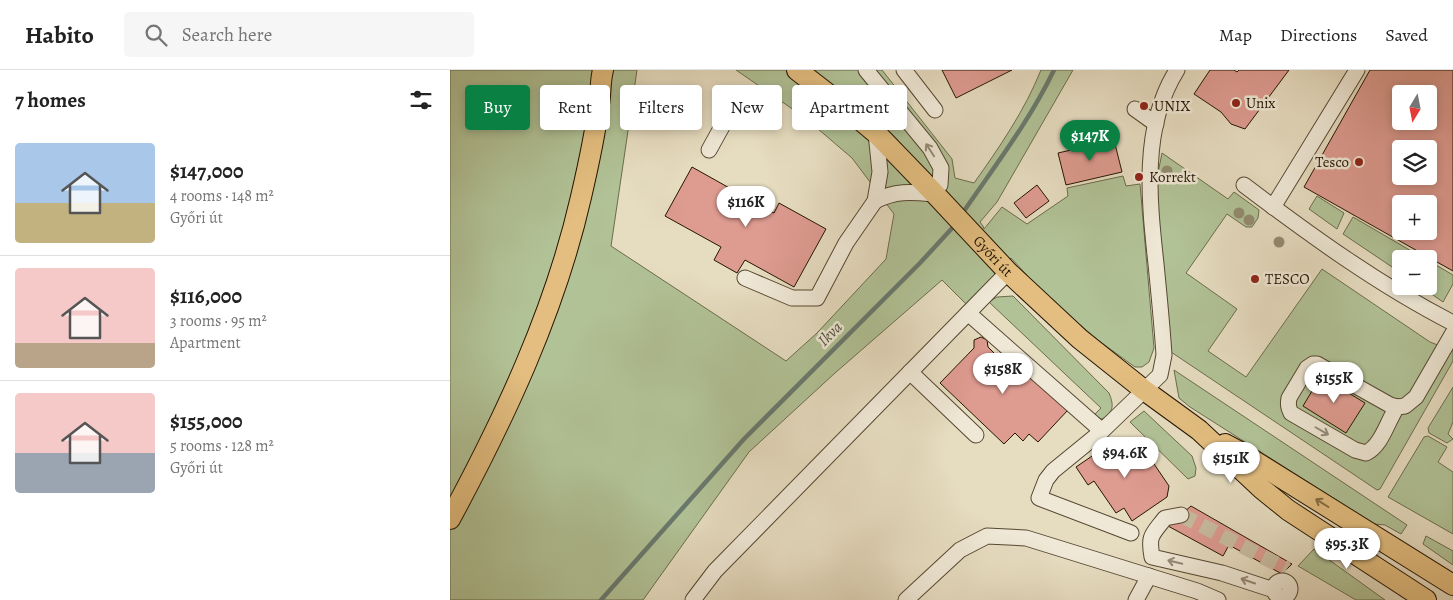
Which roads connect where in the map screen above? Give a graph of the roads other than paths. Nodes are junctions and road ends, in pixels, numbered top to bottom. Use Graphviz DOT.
graph roads {
  1 [pos="603,70"];
  2 [pos="617,70"];
  3 [pos="797,70"];
  4 [pos="866,70"];
  5 [pos="904,70"];
  6 [pos="1177,70"];
  7 [pos="1357,70"];
  8 [pos="601,85"];
  9 [pos="609,85"];
  10 [pos="1135,109"];
  11 [pos="935,110"];
  12 [pos="1156,124"];
  13 [pos="594,130"];
  14 [pos="720,130"];
  15 [pos="876,133"];
  16 [pos="709,150"];
  17 [pos="1244,184"];
  18 [pos="937,196"];
  19 [pos="875,201"];
  20 [pos="1273,206"];
  21 [pos="1008,272"];
  22 [pos="745,278"];
  23 [pos="968,312"];
  24 [pos="1453,323"];
  25 [pos="1453,333"];
  26 [pos="910,372"];
  27 [pos="1144,390"];
  28 [pos="1396,407"];
  29 [pos="1198,430"];
  30 [pos="1102,431"];
  31 [pos="976,434"];
  32 [pos="1181,514"];
  33 [pos="450,519"];
  34 [pos="1131,533"];
  35 [pos="1149,576"];
  36 [pos="1287,576"];
  37 [pos="1453,585"];
  38 [pos="1276,596"];
  39 [pos="701,597"];
  40 [pos="906,600"];
  41 [pos="1136,600"];
  42 [pos="1218,600"];
  43 [pos="1426,600"];
  1 -- 8 [label="main road"];
  2 -- 9 [label="main road"];
  3 -- 15 [label="main road, Győri út"];
  18 -- 4 [label="street, one-way"];
  5 -- 11 [label="street"];
  6 -- 12 [label="street"];
  7 -- 20 [label="street"];
  10 -- 12 [label="street"];
  12 -- 27 [label="street"];
  13 -- 33 [label="main road"];
  14 -- 16 [label="street"];
  15 -- 18 [label="main road, Győri út"];
  15 -- 19 [label="street"];
  17 -- 20 [label="street"];
  18 -- 19 [label="street"];
  18 -- 21 [label="main road, Győri út"];
  19 -- 22 [label="street"];
  20 -- 24 [label="street"];
  21 -- 23 [label="street"];
  21 -- 27 [label="main road, Győri út"];
  23 -- 26 [label="street"];
  23 -- 30 [label="street"];
  25 -- 28 [label="street"];
  26 -- 31 [label="street"];
  26 -- 39 [label="street"];
  27 -- 29 [label="main road, Győri út"];
  27 -- 30 [label="street"];
  28 -- 28 [label="street, one-way"];
  37 -- 29 [label="main road, Győri út, one-way"];
  29 -- 43 [label="main road, Győri út"];
  30 -- 34 [label="street"];
  38 -- 32 [label="street, one-way"];
  35 -- 40 [label="street"];
  35 -- 41 [label="street"];
  35 -- 42 [label="street"];
  36 -- 38 [label="street"];
}
